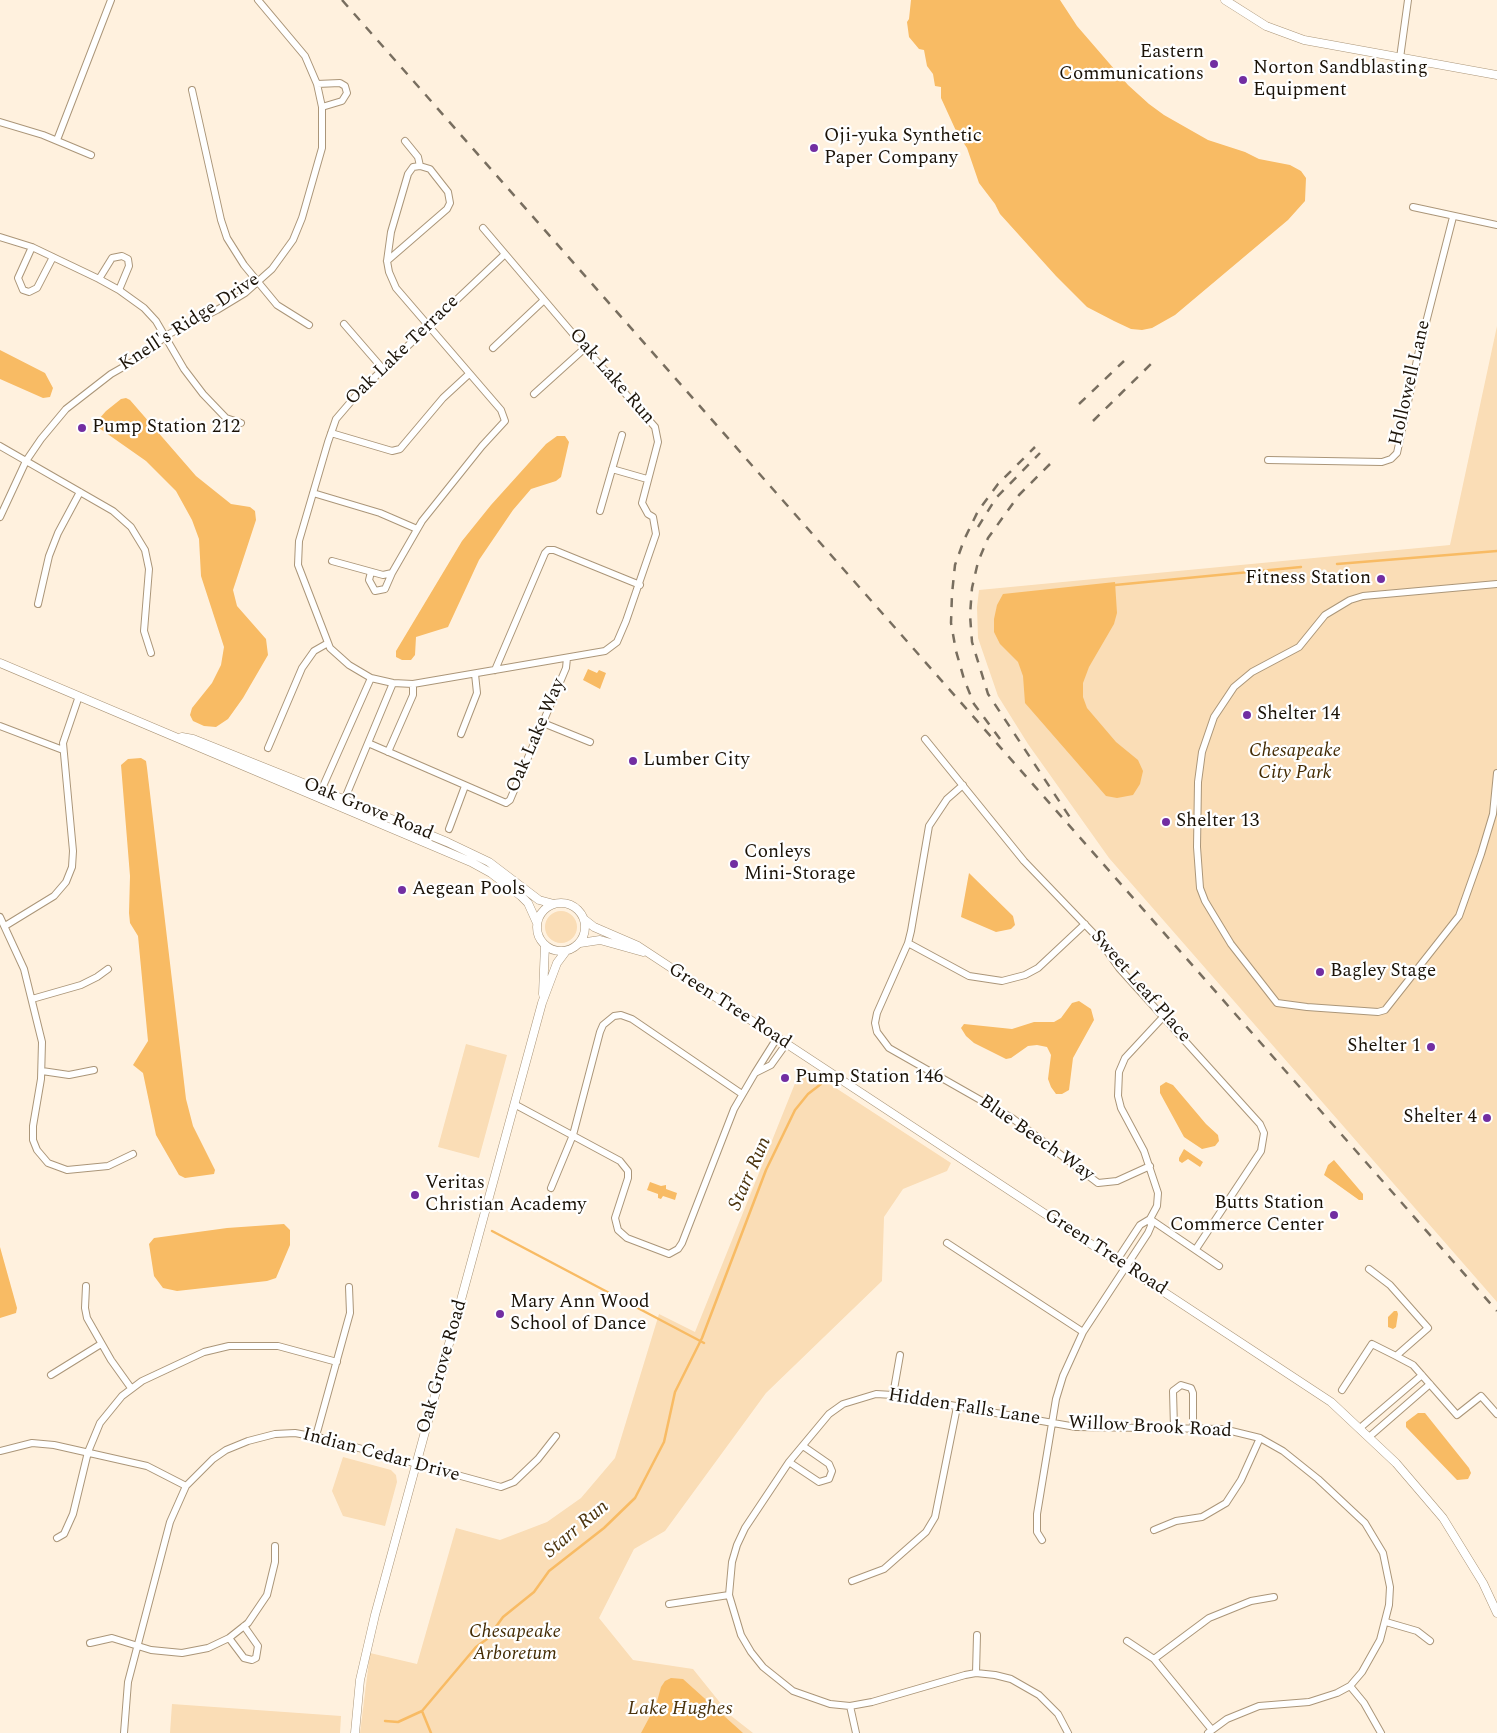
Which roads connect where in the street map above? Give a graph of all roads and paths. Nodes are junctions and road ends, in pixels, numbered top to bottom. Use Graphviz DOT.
graph roads {
  1 [pos="111,0"];
  2 [pos="258,0"];
  3 [pos="1225,0"];
  4 [pos="1408,0"];
  5 [pos="1400,58"];
  6 [pos="1497,75"];
  7 [pos="317,84"];
  8 [pos="192,90"];
  9 [pos="322,107"];
  10 [pos="0,122"];
  11 [pos="57,140"];
  12 [pos="406,141"];
  13 [pos="91,155"];
  14 [pos="420,166"];
  15 [pos="1413,207"];
  16 [pos="1453,217"];
  17 [pos="1497,225"];
  18 [pos="483,228"];
  19 [pos="0,237"];
  20 [pos="32,247"];
  21 [pos="504,255"];
  22 [pos="53,257"];
  23 [pos="387,261"];
  24 [pos="99,279"];
  25 [pos="258,282"];
  26 [pos="119,290"];
  27 [pos="544,300"];
  28 [pos="344,324"];
  29 [pos="309,325"];
  30 [pos="428,326"];
  31 [pos="165,336"];
  32 [pos="493,348"];
  33 [pos="585,348"];
  34 [pos="384,369"];
  35 [pos="469,374"];
  36 [pos="534,394"];
  37 [pos="241,423"];
  38 [pos="331,433"];
  39 [pos="622,435"];
  40 [pos="0,446"];
  41 [pos="1268,460"];
  42 [pos="26,461"];
  43 [pos="612,469"];
  44 [pos="647,479"];
  45 [pos="80,492"];
  46 [pos="313,493"];
  47 [pos="600,511"];
  48 [pos="0,517"];
  49 [pos="417,529"];
  50 [pos="332,561"];
  51 [pos="371,572"];
  52 [pos="392,573"];
  53 [pos="1497,584"];
  54 [pos="640,585"];
  55 [pos="38,604"];
  56 [pos="328,644"];
  57 [pos="151,653"];
  58 [pos="567,658"];
  59 [pos="0,662"];
  60 [pos="495,670"];
  61 [pos="475,674"];
  62 [pos="371,678"];
  63 [pos="393,683"];
  64 [pos="413,684"];
  65 [pos="79,696"];
  66 [pos="543,723"];
  67 [pos="0,726"];
  68 [pos="462,734"];
  69 [pos="925,740"];
  70 [pos="590,742"];
  71 [pos="368,744"];
  72 [pos="268,748"];
  73 [pos="63,750"];
  74 [pos="388,752"];
  75 [pos="1497,773"];
  76 [pos="465,786"];
  77 [pos="964,786"];
  78 [pos="320,794"];
  79 [pos="343,803"];
  80 [pos="449,829"];
  81 [pos="554,904"];
  82 [pos="0,917"];
  83 [pos="585,920"];
  84 [pos="537,923"];
  85 [pos="1084,924"];
  86 [pos="5,926"];
  87 [pos="580,943"];
  88 [pos="908,943"];
  89 [pos="545,945"];
  90 [pos="566,951"];
  91 [pos="652,956"];
  92 [pos="108,969"];
  93 [pos="32,999"];
  94 [pos="542,1003"];
  95 [pos="1164,1016"];
  96 [pos="777,1038"];
  97 [pos="786,1044"];
  98 [pos="94,1070"];
  99 [pos="42,1071"];
  100 [pos="755,1073"];
  101 [pos="742,1094"];
  102 [pos="516,1105"];
  103 [pos="573,1135"];
  104 [pos="133,1154"];
  105 [pos="1150,1166"];
  106 [pos="551,1188"];
  107 [pos="1150,1219"];
  108 [pos="947,1243"];
  109 [pos="1196,1250"];
  110 [pos="1116,1260"];
  111 [pos="1219,1266"];
  112 [pos="1127,1267"];
  113 [pos="1368,1269"];
  114 [pos="86,1286"];
  115 [pos="349,1287"];
  116 [pos="1083,1332"];
  117 [pos="101,1344"];
  118 [pos="900,1355"];
  119 [pos="1396,1356"];
  120 [pos="337,1362"];
  121 [pos="51,1375"];
  122 [pos="1422,1375"];
  123 [pos="1430,1384"];
  124 [pos="131,1388"];
  125 [pos="1342,1390"];
  126 [pos="893,1395"];
  127 [pos="957,1407"];
  128 [pos="1497,1414"];
  129 [pos="1052,1422"];
  130 [pos="1174,1428"];
  131 [pos="1193,1428"];
  132 [pos="1360,1428"];
  133 [pos="316,1436"];
  134 [pos="556,1436"];
  135 [pos="1369,1437"];
  136 [pos="1260,1438"];
  137 [pos="802,1446"];
  138 [pos="0,1451"];
  139 [pos="88,1452"];
  140 [pos="789,1462"];
  141 [pos="416,1465"];
  142 [pos="186,1486"];
  143 [pos="1154,1530"];
  144 [pos="57,1538"];
  145 [pos="1042,1540"];
  146 [pos="276,1546"];
  147 [pos="852,1581"];
  148 [pos="729,1595"];
  149 [pos="1274,1597"];
  150 [pos="670,1604"];
  151 [pos="1497,1613"];
  152 [pos="1386,1622"];
  153 [pos="244,1626"];
  154 [pos="977,1635"];
  155 [pos="229,1638"];
  156 [pos="1127,1641"];
  157 [pos="1430,1641"];
  158 [pos="90,1643"];
  159 [pos="137,1646"];
  160 [pos="1154,1659"];
  161 [pos="976,1673"];
  162 [pos="1350,1686"];
  163 [pos="850,1706"];
  164 [pos="1210,1731"];
  165 [pos="124,1733"];
  166 [pos="355,1733"];
  167 [pos="856,1733"];
  168 [pos="1068,1733"];
  169 [pos="1381,1733"];
  1 -- 11 [label="street"];
  2 -- 7 [label="street, Knell's Ridge Drive"];
  3 -- 5 [label="street"];
  4 -- 5 [label="street"];
  5 -- 6 [label="street"];
  7 -- 9 [label="street, Knell's Ridge Drive"];
  7 -- 9 [label="street"];
  8 -- 25 [label="street"];
  9 -- 25 [label="street, Knell's Ridge Drive"];
  10 -- 11 [label="street"];
  11 -- 13 [label="street"];
  12 -- 14 [label="street"];
  14 -- 23 [label="street"];
  14 -- 23 [label="street"];
  15 -- 16 [label="street"];
  16 -- 17 [label="street"];
  16 -- 41 [label="street, Hollowell Lane"];
  18 -- 21 [label="street, Oak Lake Run"];
  19 -- 20 [label="street"];
  20 -- 22 [label="street"];
  20 -- 22 [label="street"];
  21 -- 27 [label="street, Oak Lake Run"];
  21 -- 30 [label="street, Oak Lake Terrace"];
  22 -- 24 [label="street"];
  23 -- 30 [label="street"];
  24 -- 26 [label="street"];
  24 -- 26 [label="street"];
  25 -- 29 [label="street"];
  25 -- 31 [label="street, Knell's Ridge Drive"];
  26 -- 31 [label="street"];
  27 -- 32 [label="street"];
  27 -- 33 [label="street, Oak Lake Run"];
  28 -- 34 [label="street"];
  30 -- 34 [label="street, Oak Lake Terrace"];
  30 -- 35 [label="street"];
  31 -- 37 [label="street"];
  31 -- 42 [label="street, Knell's Ridge Drive"];
  33 -- 36 [label="street"];
  33 -- 44 [label="street, Oak Lake Run"];
  34 -- 38 [label="street, Oak Lake Terrace"];
  35 -- 38 [label="street"];
  35 -- 49 [label="street"];
  38 -- 46 [label="street, Oak Lake Terrace"];
  39 -- 43 [label="street"];
  40 -- 42 [label="street"];
  42 -- 45 [label="street"];
  42 -- 48 [label="street, Knell's Ridge Drive"];
  43 -- 44 [label="street"];
  43 -- 47 [label="street"];
  44 -- 54 [label="street, Oak Lake Run"];
  45 -- 55 [label="street"];
  45 -- 57 [label="street"];
  46 -- 49 [label="street"];
  46 -- 56 [label="street, Oak Lake Terrace"];
  49 -- 52 [label="street"];
  50 -- 51 [label="street"];
  51 -- 52 [label="street"];
  51 -- 52 [label="street"];
  53 -- 75 [label="street"];
  54 -- 58 [label="street, Oak Lake Run"];
  54 -- 60 [label="street"];
  56 -- 62 [label="street, Oak Lake Terrace"];
  56 -- 72 [label="street"];
  58 -- 60 [label="street, Oak Lake Run"];
  58 -- 66 [label="street, Oak Lake Way"];
  59 -- 65 [label="street, Oak Grove Road"];
  60 -- 61 [label="street, Oak Lake Run"];
  61 -- 64 [label="street, Oak Lake Run"];
  61 -- 68 [label="street"];
  62 -- 63 [label="street, Oak Lake Terrace"];
  62 -- 78 [label="street"];
  63 -- 64 [label="street, Oak Lake Run"];
  63 -- 71 [label="street"];
  64 -- 74 [label="street"];
  65 -- 73 [label="street"];
  65 -- 78 [label="street, Oak Grove Road"];
  66 -- 70 [label="street"];
  66 -- 76 [label="street, Oak Lake Way"];
  67 -- 73 [label="street"];
  69 -- 77 [label="street, Sweet Leaf Place"];
  71 -- 74 [label="street, Oak Lake Way"];
  71 -- 79 [label="street"];
  73 -- 86 [label="street"];
  74 -- 76 [label="street, Oak Lake Way"];
  76 -- 80 [label="street"];
  77 -- 85 [label="street, Sweet Leaf Place"];
  77 -- 88 [label="street, Blue Beech Way"];
  78 -- 79 [label="street, Oak Grove Road"];
  79 -- 81 [label="street, Oak Grove Road"];
  79 -- 84 [label="street, Oak Grove Road"];
  81 -- 83 [label="street"];
  81 -- 84 [label="street"];
  82 -- 86 [label="street"];
  83 -- 87 [label="street"];
  83 -- 91 [label="street, Green Tree Road"];
  84 -- 89 [label="street"];
  85 -- 88 [label="street"];
  85 -- 95 [label="street, Sweet Leaf Place"];
  86 -- 93 [label="street"];
  87 -- 90 [label="street"];
  87 -- 91 [label="street, Green Tree Road"];
  88 -- 105 [label="street, Blue Beech Way"];
  89 -- 90 [label="street"];
  89 -- 94 [label="street, Oak Grove Road"];
  90 -- 94 [label="street, Oak Grove Road"];
  91 -- 96 [label="street, Green Tree Road"];
  92 -- 93 [label="street"];
  93 -- 99 [label="street"];
  94 -- 102 [label="street, Oak Grove Road"];
  95 -- 105 [label="street"];
  95 -- 109 [label="street, Sweet Leaf Place"];
  96 -- 97 [label="street, Green Tree Road"];
  96 -- 100 [label="street"];
  97 -- 100 [label="street"];
  97 -- 110 [label="street, Green Tree Road"];
  98 -- 99 [label="street"];
  99 -- 104 [label="street"];
  100 -- 101 [label="street"];
  101 -- 103 [label="street"];
  101 -- 103 [label="street"];
  102 -- 103 [label="street"];
  102 -- 141 [label="street, Oak Grove Road"];
  103 -- 106 [label="street"];
  105 -- 107 [label="street"];
  107 -- 109 [label="street"];
  107 -- 110 [label="street"];
  107 -- 112 [label="street"];
  108 -- 116 [label="street"];
  109 -- 111 [label="street"];
  110 -- 112 [label="street, Green Tree Road"];
  112 -- 116 [label="street"];
  112 -- 132 [label="street, Green Tree Road"];
  113 -- 119 [label="street"];
  114 -- 117 [label="street"];
  115 -- 120 [label="street"];
  116 -- 129 [label="street"];
  117 -- 121 [label="street"];
  117 -- 124 [label="street"];
  118 -- 126 [label="street"];
  119 -- 122 [label="street"];
  119 -- 125 [label="street"];
  120 -- 124 [label="street"];
  120 -- 133 [label="street"];
  122 -- 123 [label="street"];
  122 -- 132 [label="street"];
  123 -- 128 [label="street"];
  123 -- 135 [label="street"];
  124 -- 139 [label="street"];
  126 -- 127 [label="street, Hidden Falls Lane"];
  126 -- 137 [label="street, Hidden Falls Lane"];
  127 -- 129 [label="street, Hidden Falls Lane"];
  127 -- 147 [label="street"];
  129 -- 130 [label="street, Willow Brook Road"];
  129 -- 145 [label="street"];
  130 -- 131 [label="street, Willow Brook Road"];
  130 -- 131 [label="street"];
  131 -- 136 [label="street, Willow Brook Road"];
  132 -- 135 [label="street, Green Tree Road"];
  133 -- 141 [label="street, Indian Cedar Drive"];
  133 -- 142 [label="street, Indian Cedar Drive"];
  134 -- 141 [label="street, Indian Cedar Drive"];
  135 -- 151 [label="street, Green Tree Road"];
  136 -- 143 [label="street"];
  136 -- 152 [label="street, Willow Brook Road"];
  137 -- 140 [label="street, Hidden Falls Lane"];
  137 -- 140 [label="street"];
  138 -- 139 [label="street"];
  139 -- 142 [label="street"];
  139 -- 144 [label="street"];
  140 -- 148 [label="street, Hidden Falls Lane"];
  141 -- 166 [label="street, Oak Grove Road"];
  142 -- 159 [label="street, Indian Cedar Drive"];
  146 -- 153 [label="street"];
  148 -- 150 [label="street"];
  148 -- 163 [label="street, Hidden Falls Lane"];
  149 -- 160 [label="street"];
  152 -- 157 [label="street"];
  152 -- 162 [label="street, Willow Brook Road"];
  153 -- 155 [label="street"];
  153 -- 155 [label="street"];
  154 -- 161 [label="street"];
  155 -- 159 [label="street"];
  156 -- 160 [label="street"];
  158 -- 159 [label="street"];
  159 -- 165 [label="street, Indian Cedar Drive"];
  160 -- 164 [label="street"];
  161 -- 163 [label="street, Hidden Falls Lane"];
  161 -- 168 [label="street, Hidden Falls Lane"];
  162 -- 164 [label="street, Willow Brook Road"];
  162 -- 169 [label="street"];
  163 -- 167 [label="street"];
}
